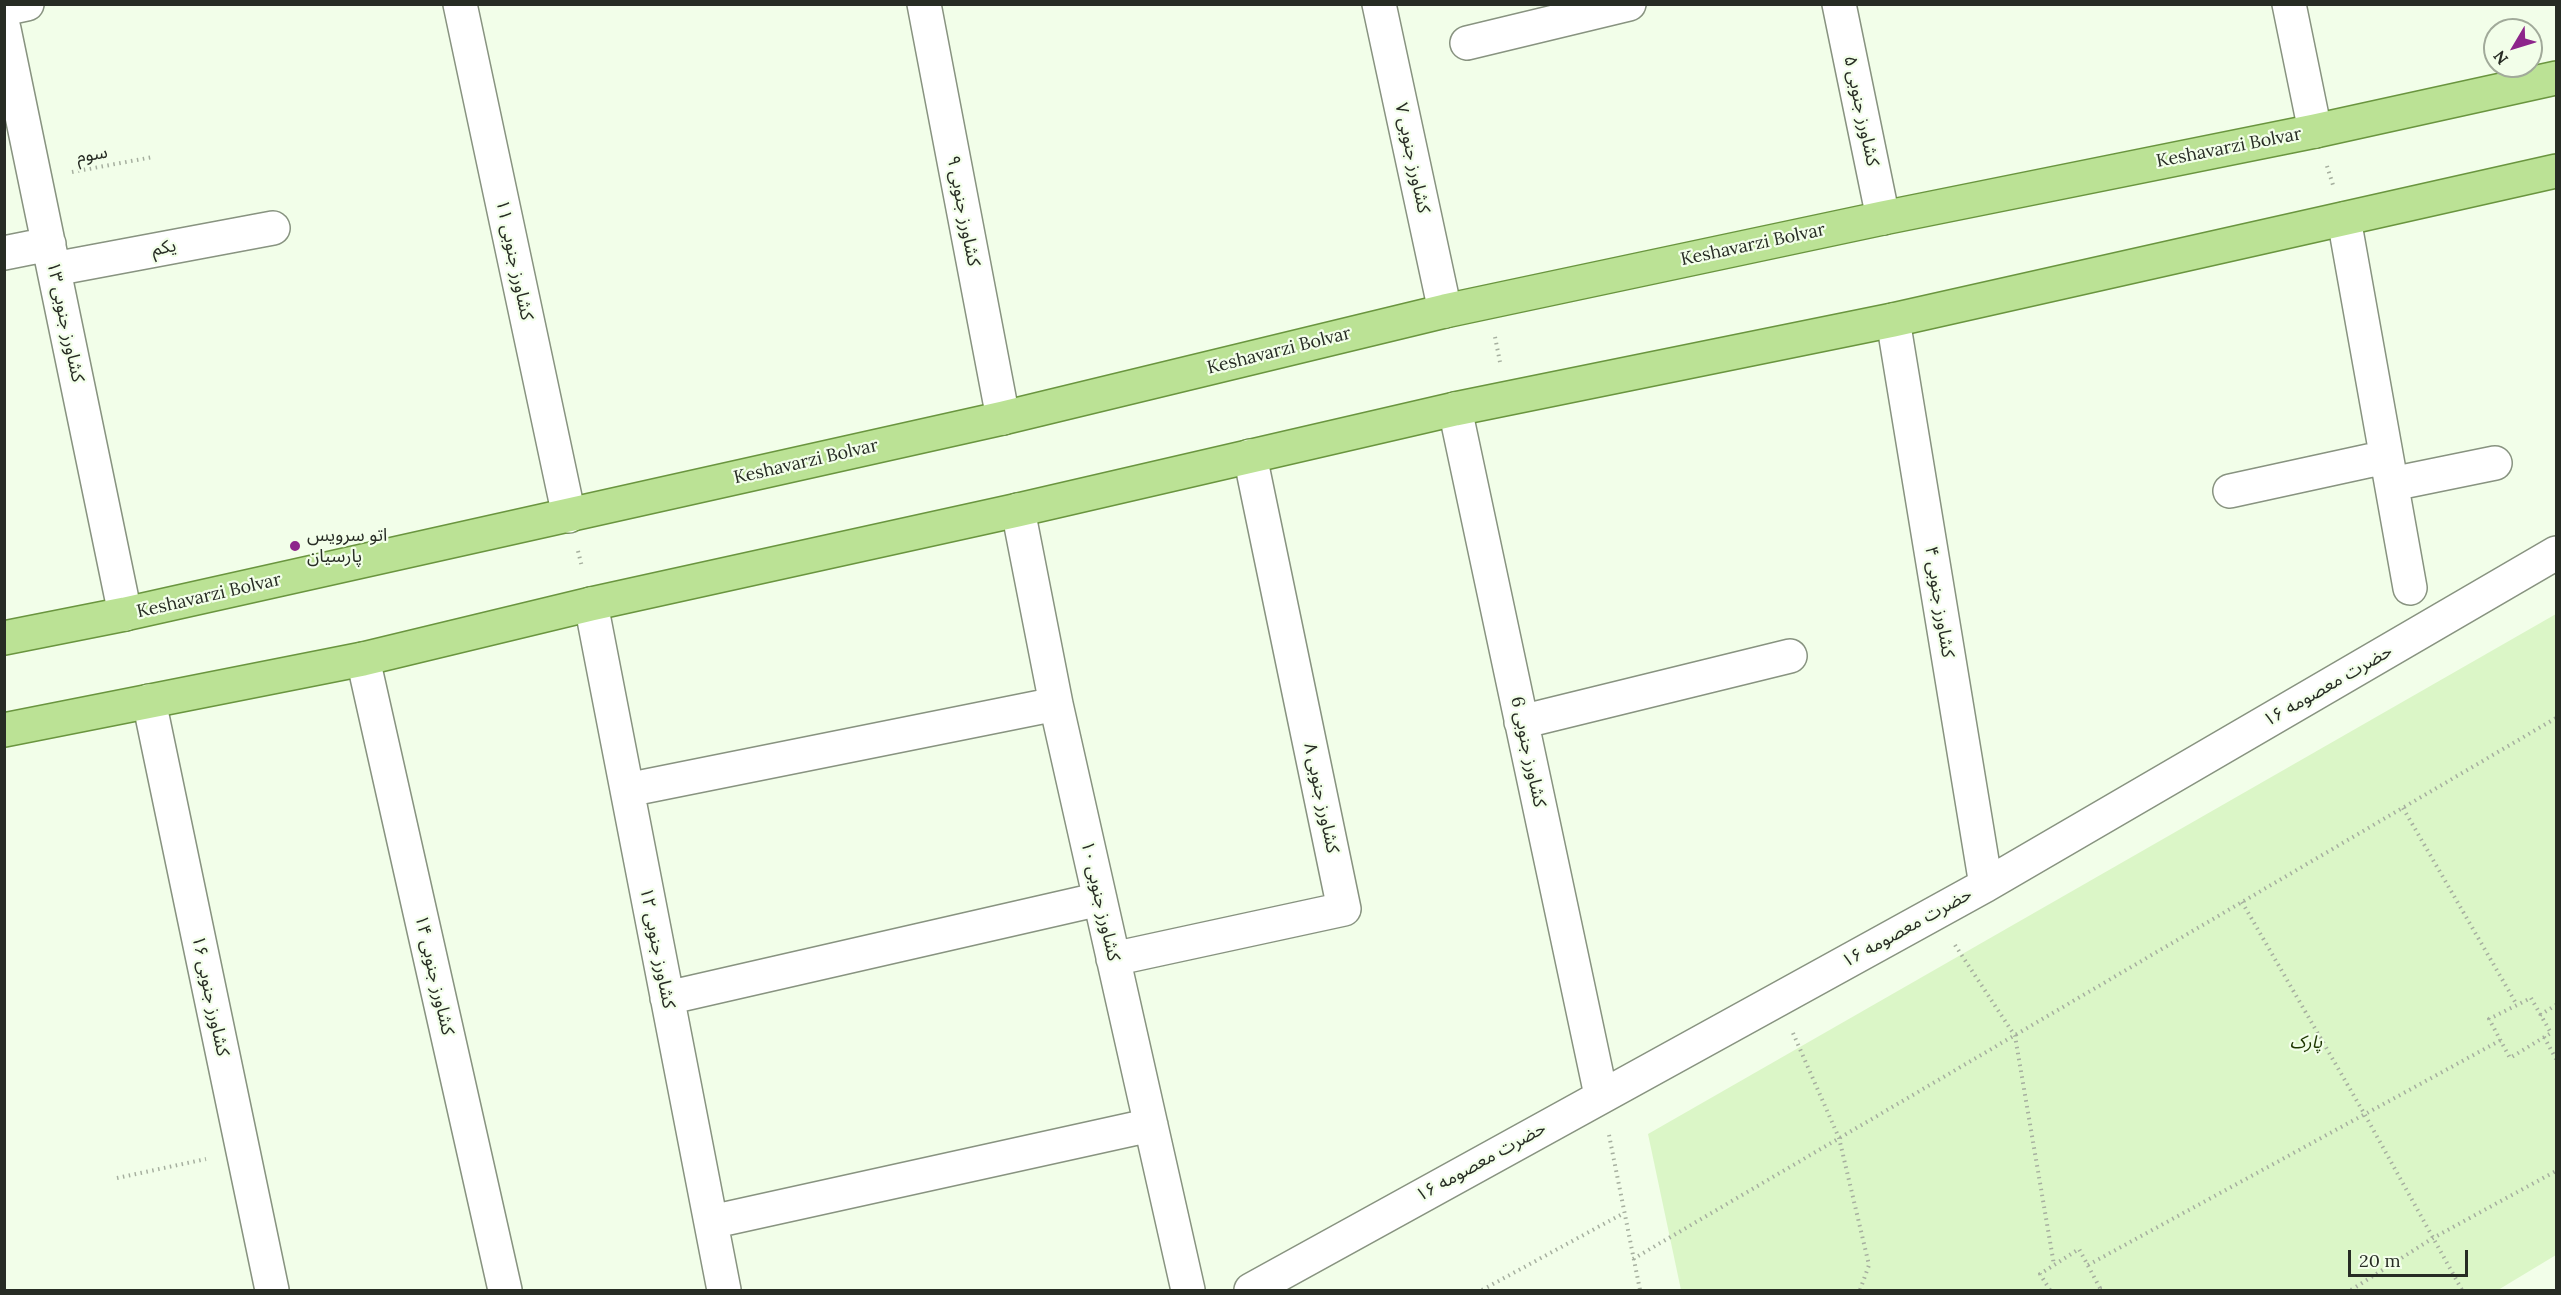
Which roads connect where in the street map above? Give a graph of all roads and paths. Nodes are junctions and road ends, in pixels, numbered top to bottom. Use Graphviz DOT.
graph roads {
  1 [pos="27,4"];
  2 [pos="460,4"];
  3 [pos="924,4"];
  4 [pos="1379,4"];
  5 [pos="1629,4"];
  6 [pos="1839,4"];
  7 [pos="2289,4"];
  8 [pos="4,9"];
  9 [pos="4,29"];
  10 [pos="1467,43"];
  11 [pos="2556,78"];
  12 [pos="2315,131"];
  13 [pos="153,157"];
  14 [pos="2556,171"];
  15 [pos="36,179"];
  16 [pos="1884,218"];
  17 [pos="2344,219"];
  18 [pos="273,228"];
  19 [pos="4,253"];
  20 [pos="52,257"];
  21 [pos="1488,302"];
  22 [pos="1445,311"];
  23 [pos="1893,320"];
  24 [pos="1506,399"];
  25 [pos="1455,409"];
  26 [pos="1003,418"];
  27 [pos="1250,456"];
  28 [pos="2495,463"];
  29 [pos="2389,470"];
  30 [pos="2230,491"];
  31 [pos="1018,510"];
  32 [pos="569,516"];
  33 [pos="2556,553"];
  34 [pos="2410,588"];
  35 [pos="591,604"];
  36 [pos="125,615"];
  37 [pos="4,638"];
  38 [pos="1790,656"];
  39 [pos="363,659"];
  40 [pos="149,701"];
  41 [pos="1056,704"];
  42 [pos="2556,718"];
  43 [pos="1521,722"];
  44 [pos="4,730"];
  45 [pos="627,790"];
  46 [pos="2403,808"];
  47 [pos="1986,885"];
  48 [pos="1100,899"];
  49 [pos="2242,902"];
  50 [pos="1934,913"];
  51 [pos="1113,958"];
  52 [pos="667,998"];
  53 [pos="1779,998"];
  54 [pos="2517,1005"];
  55 [pos="2556,1005"];
  56 [pos="2540,1014"];
  57 [pos="2015,1036"];
  58 [pos="2544,1037"];
  59 [pos="2501,1040"];
  60 [pos="2556,1059"];
  61 [pos="1601,1095"];
  62 [pos="2365,1115"];
  63 [pos="1151,1125"];
  64 [pos="1839,1138"];
  65 [pos="242,1151"];
  66 [pos="2556,1171"];
  67 [pos="117,1178"];
  68 [pos="1624,1213"];
  69 [pos="711,1222"];
  70 [pos="2433,1238"];
  71 [pos="1633,1258"];
  72 [pos="2054,1265"];
  73 [pos="2088,1265"];
  74 [pos="272,1290"];
  75 [pos="505,1290"];
  76 [pos="724,1290"];
  77 [pos="1188,1290"];
  78 [pos="1251,1290"];
  79 [pos="1482,1290"];
  80 [pos="1640,1290"];
  81 [pos="1860,1290"];
  82 [pos="2050,1290"];
  83 [pos="2098,1290"];
  84 [pos="2351,1290"];
  85 [pos="2462,1290"];
  1 -- 8 [label="street"];
  2 -- 32 [label="street, کشاورز جنوبی ۱۱"];
  3 -- 26 [label="street, کشاورز جنوبی ۹"];
  4 -- 22 [label="street, کشاورز جنوبی ۷"];
  5 -- 10 [label="street"];
  6 -- 16 [label="street, کشاورز جنوبی ۵"];
  7 -- 12 [label="street"];
  9 -- 15 [label="street, کشاورز جنوبی ۱۳"];
  11 -- 12 [label="main road, Keshavarzi Bolvar"];
  12 -- 16 [label="main road, Keshavarzi Bolvar"];
  12 -- 17 [label="path"];
  13 -- 15 [label="path, سوم"];
  14 -- 17 [label="main road"];
  15 -- 20 [label="street, کشاورز جنوبی ۱۳"];
  16 -- 21 [label="main road, Keshavarzi Bolvar"];
  17 -- 23 [label="main road"];
  17 -- 29 [label="street"];
  18 -- 20 [label="street, یکم"];
  19 -- 20 [label="street, یکم"];
  20 -- 36 [label="street, کشاورز جنوبی ۱۳"];
  21 -- 22 [label="main road, Keshavarzi Bolvar"];
  21 -- 24 [label="path"];
  22 -- 26 [label="main road, Keshavarzi Bolvar"];
  23 -- 24 [label="main road"];
  23 -- 47 [label="street, کشاورز جنوبی ۴"];
  24 -- 25 [label="main road"];
  25 -- 27 [label="main road"];
  25 -- 43 [label="street, کشاورز جنوبی 6"];
  26 -- 32 [label="main road, Keshavarzi Bolvar"];
  27 -- 31 [label="main road"];
  27 -- 51 [label="street, کشاورز جنوبی ۸"];
  28 -- 29 [label="street"];
  29 -- 30 [label="street"];
  29 -- 34 [label="street"];
  31 -- 35 [label="main road"];
  31 -- 41 [label="street, کشاورز جنوبی ۱۰"];
  32 -- 35 [label="path"];
  32 -- 36 [label="main road, Keshavarzi Bolvar"];
  33 -- 47 [label="street, حضرت معصومه ۱۶"];
  35 -- 39 [label="main road"];
  35 -- 45 [label="street, کشاورز جنوبی ۱۲"];
  36 -- 37 [label="main road, Keshavarzi Bolvar"];
  38 -- 43 [label="street"];
  39 -- 40 [label="main road"];
  39 -- 75 [label="street, کشاورز جنوبی ۱۴"];
  40 -- 44 [label="main road"];
  40 -- 65 [label="street, کشاورز جنوبی ۱۶"];
  41 -- 45 [label="street"];
  41 -- 48 [label="street, کشاورز جنوبی ۱۰"];
  42 -- 46 [label="path"];
  43 -- 61 [label="street, کشاورز جنوبی 6"];
  45 -- 52 [label="street, کشاورز جنوبی ۱۲"];
  46 -- 49 [label="path"];
  46 -- 54 [label="path"];
  47 -- 50 [label="street, حضرت معصومه ۱۶"];
  48 -- 51 [label="street, کشاورز جنوبی ۱۰"];
  48 -- 52 [label="street"];
  49 -- 57 [label="path"];
  49 -- 62 [label="path"];
  50 -- 53 [label="street, حضرت معصومه ۱۶"];
  50 -- 57 [label="path"];
  51 -- 63 [label="street, کشاورز جنوبی ۱۰"];
  52 -- 69 [label="street, کشاورز جنوبی ۱۲"];
  53 -- 61 [label="street, حضرت معصومه ۱۶"];
  53 -- 64 [label="path"];
  54 -- 56 [label="path"];
  54 -- 59 [label="path"];
  55 -- 56 [label="path"];
  56 -- 58 [label="path"];
  57 -- 64 [label="path"];
  57 -- 72 [label="path"];
  58 -- 59 [label="path"];
  58 -- 60 [label="path"];
  59 -- 62 [label="path"];
  61 -- 68 [label="path"];
  61 -- 78 [label="street, حضرت معصومه ۱۶"];
  62 -- 70 [label="path"];
  62 -- 73 [label="path"];
  63 -- 69 [label="street"];
  63 -- 77 [label="street, کشاورز جنوبی ۱۰"];
  64 -- 71 [label="path"];
  64 -- 81 [label="path"];
  65 -- 67 [label="path"];
  65 -- 74 [label="street, کشاورز جنوبی ۱۶"];
  66 -- 70 [label="path"];
  68 -- 71 [label="path"];
  68 -- 79 [label="path"];
  69 -- 76 [label="street, کشاورز جنوبی ۱۲"];
  70 -- 84 [label="path"];
  70 -- 85 [label="path"];
  71 -- 80 [label="path"];
  72 -- 73 [label="path"];
  72 -- 82 [label="path"];
  73 -- 83 [label="path"];
}
